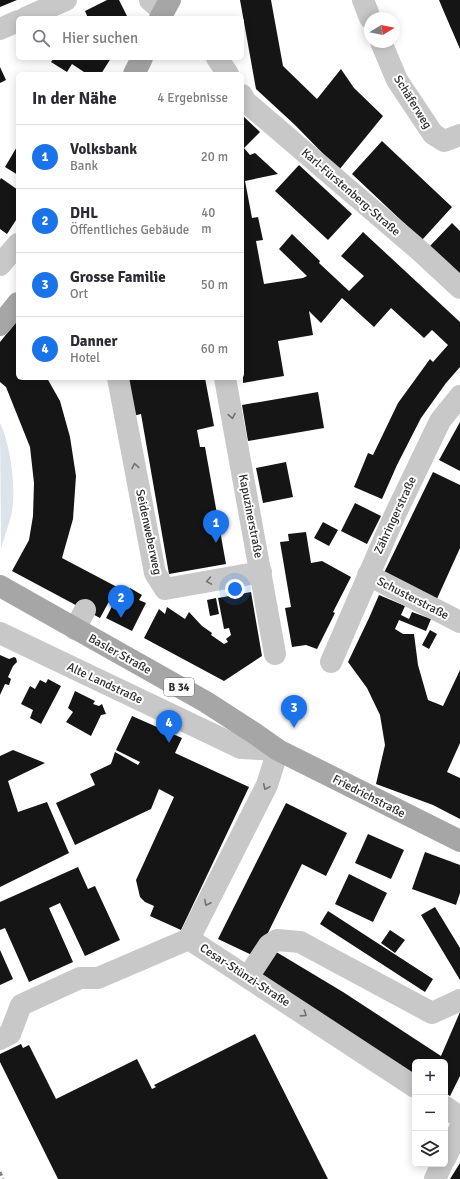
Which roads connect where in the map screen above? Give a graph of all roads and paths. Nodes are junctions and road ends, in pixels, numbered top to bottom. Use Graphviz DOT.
graph roads {
  1 [pos="66,0"];
  2 [pos="363,0"];
  3 [pos="368,12"];
  4 [pos="30,16"];
  5 [pos="16,22"];
  6 [pos="0,29"];
  7 [pos="384,48"];
  8 [pos="141,60"];
  9 [pos="218,60"];
  10 [pos="135,72"];
  11 [pos="227,72"];
  12 [pos="244,98"];
  13 [pos="460,135"];
  14 [pos="16,246"];
  15 [pos="0,265"];
  16 [pos="460,288"];
  17 [pos="16,305"];
  18 [pos="0,325"];
  19 [pos="118,380"];
  20 [pos="225,380"];
  21 [pos="460,396"];
  22 [pos="261,572"];
  23 [pos="368,575"];
  24 [pos="0,586"];
  25 [pos="85,610"];
  26 [pos="460,620"];
  27 [pos="76,629"];
  28 [pos="0,633"];
  29 [pos="275,654"];
  30 [pos="331,662"];
  31 [pos="278,750"];
  32 [pos="460,841"];
  33 [pos="189,939"];
  34 [pos="248,978"];
  35 [pos="460,1000"];
  36 [pos="0,1039"];
  37 [pos="412,1085"];
  38 [pos="448,1109"];
  39 [pos="460,1117"];
  40 [pos="460,1128"];
  41 [pos="448,1153"];
  42 [pos="441,1167"];
  43 [pos="435,1179"];
  1 -- 4 [label="street"];
  2 -- 3 [label="street"];
  5 -- 6 [label="street"];
  7 -- 13 [label="street, Schäferweg"];
  8 -- 10 [label="main road"];
  9 -- 11 [label="street"];
  12 -- 16 [label="street, Karl-Fürstenberg-Straße"];
  14 -- 15 [label="street"];
  17 -- 18 [label="main road"];
  22 -- 19 [label="street, Seidenweberweg, one-way"];
  20 -- 22 [label="street, Kapuzinerstraße, one-way"];
  21 -- 23 [label="street, Zähringerstraße"];
  22 -- 29 [label="street, Kapuzinerstraße"];
  23 -- 26 [label="street, Schusterstraße"];
  23 -- 30 [label="street, Zähringerstraße"];
  24 -- 27 [label="main road, Basler Straße / B 34"];
  25 -- 27 [label="street"];
  27 -- 31 [label="main road, Basler Straße / B 34"];
  28 -- 31 [label="street, Alte Landstraße"];
  31 -- 32 [label="main road, Friedrichstraße / B 34"];
  31 -- 33 [label="street, Cesar-Stünzi-Straße, one-way"];
  33 -- 34 [label="street, Cesar-Stünzi-Straße"];
  33 -- 36 [label="street"];
  34 -- 35 [label="street"];
  34 -- 37 [label="street, Cesar-Stünzi-Straße, one-way"];
  38 -- 39 [label="street"];
  40 -- 41 [label="street"];
  42 -- 43 [label="street"];
}
